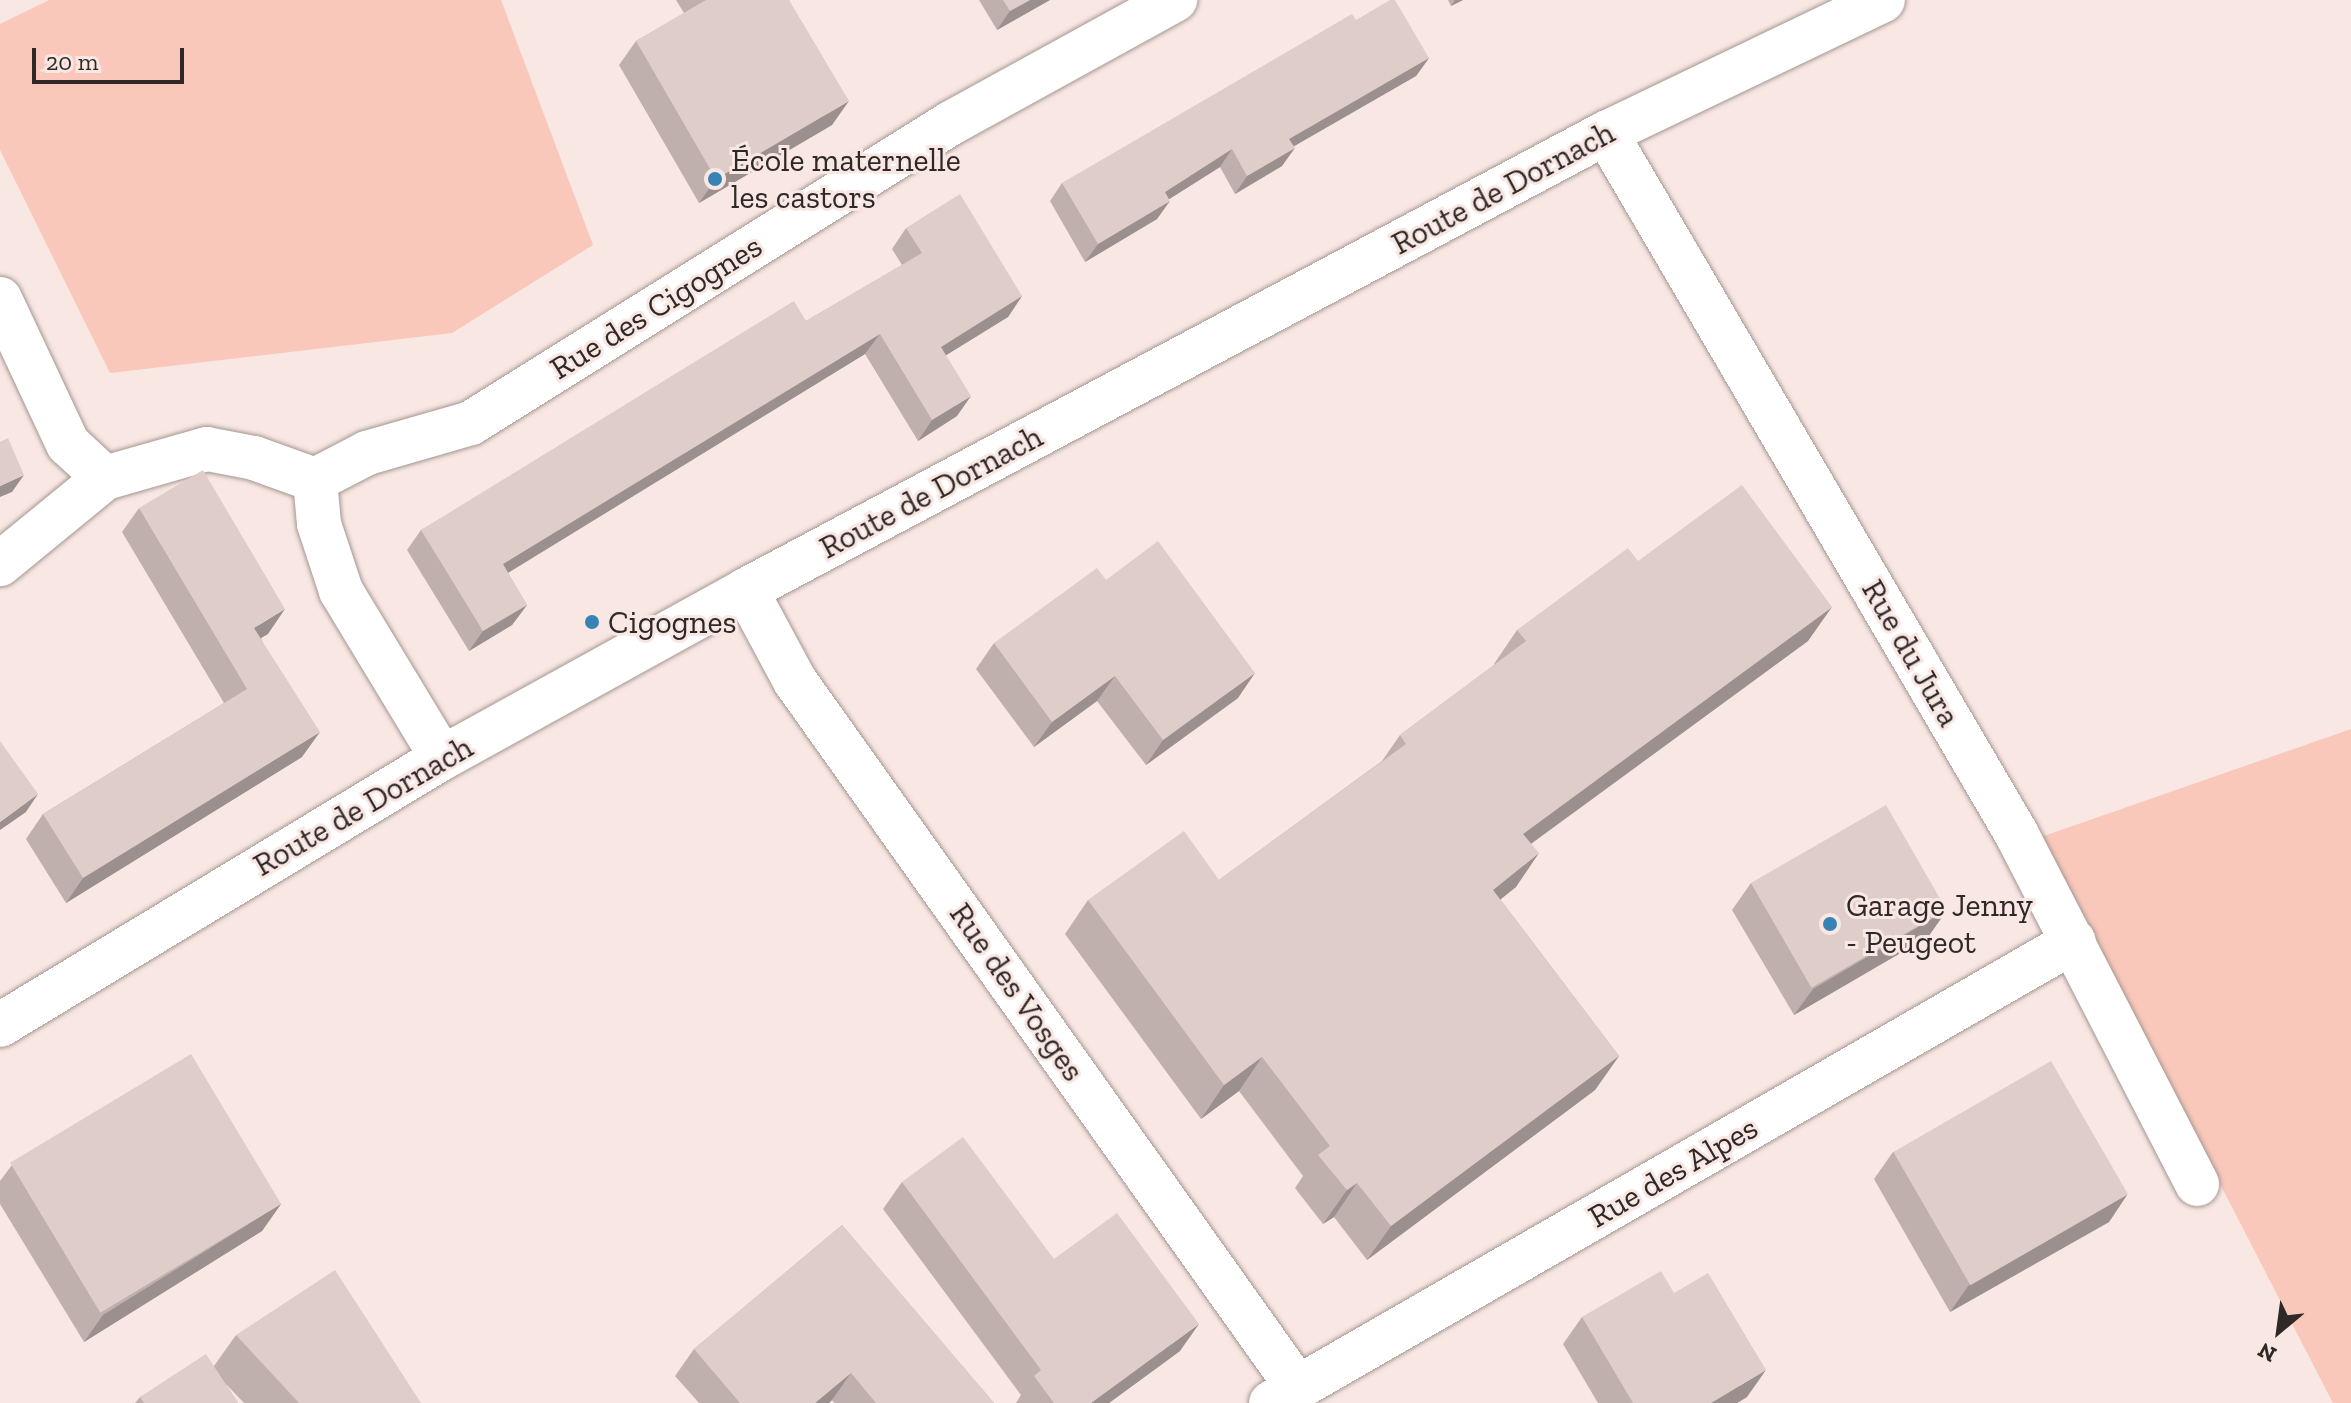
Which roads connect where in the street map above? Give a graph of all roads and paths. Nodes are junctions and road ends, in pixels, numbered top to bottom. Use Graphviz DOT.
graph roads {
  1 [pos="1175,0"];
  2 [pos="1883,0"];
  3 [pos="1606,133"];
  4 [pos="0,299"];
  5 [pos="105,478"];
  6 [pos="315,480"];
  7 [pos="0,564"];
  8 [pos="746,590"];
  9 [pos="442,758"];
  10 [pos="2074,941"];
  11 [pos="0,1025"];
  12 [pos="2197,1184"];
  13 [pos="1285,1395"];
  1 -- 6 [label="street, Rue des Cigognes"];
  2 -- 3 [label="street, Route de Dornach"];
  3 -- 8 [label="street, Route de Dornach"];
  3 -- 10 [label="street, Rue du Jura"];
  4 -- 5 [label="street"];
  5 -- 6 [label="street"];
  5 -- 7 [label="street"];
  6 -- 9 [label="street"];
  8 -- 9 [label="street, Route de Dornach"];
  8 -- 13 [label="street, Rue des Vosges"];
  9 -- 11 [label="street, Route de Dornach"];
  10 -- 12 [label="street, Rue du Jura"];
  10 -- 13 [label="street, Rue des Alpes"];
}
